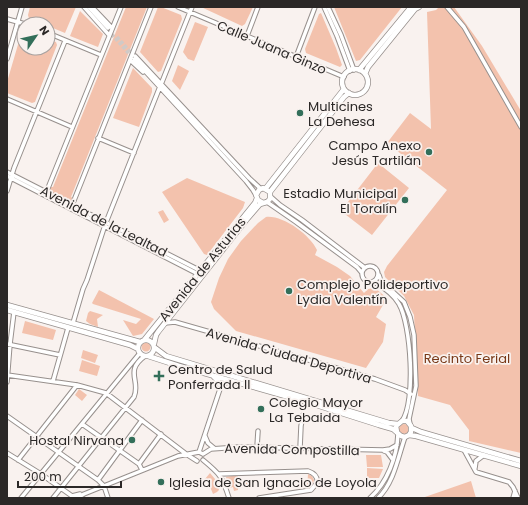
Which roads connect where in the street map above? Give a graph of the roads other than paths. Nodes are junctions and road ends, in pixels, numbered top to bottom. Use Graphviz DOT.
graph roads {
  1 [pos="86,7"];
  2 [pos="92,7"];
  3 [pos="121,7"];
  4 [pos="151,7"];
  5 [pos="178,7"];
  6 [pos="192,7"];
  7 [pos="258,7"];
  8 [pos="315,7"];
  9 [pos="324,7"];
  10 [pos="328,7"];
  11 [pos="411,7"];
  12 [pos="419,7"];
  13 [pos="447,7"];
  14 [pos="190,12"];
  15 [pos="16,26"];
  16 [pos="109,29"];
  17 [pos="109,35"];
  18 [pos="246,36"];
  19 [pos="56,37"];
  20 [pos="65,41"];
  21 [pos="134,52"];
  22 [pos="101,56"];
  23 [pos="296,57"];
  24 [pos="7,59"];
  25 [pos="133,59"];
  26 [pos="354,70"];
  27 [pos="365,74"];
  28 [pos="344,77"];
  29 [pos="162,82"];
  30 [pos="159,89"];
  31 [pos="344,89"];
  32 [pos="349,93"];
  33 [pos="170,96"];
  34 [pos="7,99"];
  35 [pos="37,112"];
  36 [pos="72,127"];
  37 [pos="521,127"];
  38 [pos="98,138"];
  39 [pos="134,153"];
  40 [pos="7,172"];
  41 [pos="10,176"];
  42 [pos="7,191"];
  43 [pos="267,191"];
  44 [pos="46,194"];
  45 [pos="256,197"];
  46 [pos="265,202"];
  47 [pos="72,207"];
  48 [pos="106,224"];
  49 [pos="365,268"];
  50 [pos="199,273"];
  51 [pos="362,273"];
  52 [pos="379,275"];
  53 [pos="374,282"];
  54 [pos="7,305"];
  55 [pos="8,310"];
  56 [pos="14,312"];
  57 [pos="171,315"];
  58 [pos="73,323"];
  59 [pos="165,323"];
  60 [pos="176,323"];
  61 [pos="68,328"];
  62 [pos="145,339"];
  63 [pos="140,342"];
  64 [pos="8,344"];
  65 [pos="154,345"];
  66 [pos="139,351"];
  67 [pos="60,355"];
  68 [pos="147,356"];
  69 [pos="7,375"];
  70 [pos="212,376"];
  71 [pos="53,381"];
  72 [pos="232,381"];
  73 [pos="7,382"];
  74 [pos="411,383"];
  75 [pos="77,385"];
  76 [pos="221,386"];
  77 [pos="275,388"];
  78 [pos="401,388"];
  79 [pos="106,393"];
  80 [pos="273,393"];
  81 [pos="411,394"];
  82 [pos="125,408"];
  83 [pos="303,415"];
  84 [pos="7,416"];
  85 [pos="142,420"];
  86 [pos="400,423"];
  87 [pos="82,424"];
  88 [pos="411,426"];
  89 [pos="258,431"];
  90 [pos="398,433"];
  91 [pos="161,434"];
  92 [pos="205,436"];
  93 [pos="407,436"];
  94 [pos="36,437"];
  95 [pos="101,438"];
  96 [pos="397,445"];
  97 [pos="257,447"];
  98 [pos="215,448"];
  99 [pos="300,448"];
  100 [pos="179,449"];
  101 [pos="463,449"];
  102 [pos="119,450"];
  103 [pos="383,450"];
  104 [pos="59,452"];
  105 [pos="7,453"];
  106 [pos="200,453"];
  107 [pos="186,454"];
  108 [pos="484,455"];
  109 [pos="178,456"];
  110 [pos="18,460"];
  111 [pos="203,460"];
  112 [pos="393,460"];
  113 [pos="197,461"];
  114 [pos="521,461"];
  115 [pos="139,464"];
  116 [pos="79,466"];
  117 [pos="521,466"];
  118 [pos="142,470"];
  119 [pos="41,474"];
  120 [pos="219,474"];
  121 [pos="479,474"];
  122 [pos="98,480"];
  123 [pos="104,486"];
  124 [pos="60,488"];
  125 [pos="515,491"];
  126 [pos="84,494"];
  127 [pos="21,498"];
  128 [pos="53,498"];
  129 [pos="77,498"];
  130 [pos="108,498"];
  131 [pos="228,498"];
  132 [pos="259,498"];
  133 [pos="370,498"];
  134 [pos="378,498"];
  135 [pos="513,498"];
  136 [pos="518,498"];
  1 -- 16 [label="street"];
  1 -- 17 [label="street"];
  2 -- 16 [label="street"];
  3 -- 16 [label="street"];
  4 -- 21 [label="street"];
  5 -- 14 [label="street, Calle Juana Ginzo"];
  6 -- 14 [label="street"];
  7 -- 18 [label="street"];
  8 -- 23 [label="street"];
  9 -- 26 [label="street"];
  10 -- 26 [label="street"];
  11 -- 26 [label="main road"];
  12 -- 27 [label="main road"];
  13 -- 37 [label="street"];
  14 -- 18 [label="street, Calle Juana Ginzo"];
  14 -- 29 [label="street"];
  15 -- 24 [label="street"];
  16 -- 17 [label="street"];
  17 -- 22 [label="street"];
  18 -- 23 [label="street, Calle Juana Ginzo"];
  19 -- 20 [label="street"];
  20 -- 22 [label="street"];
  20 -- 35 [label="street"];
  21 -- 25 [label="street"];
  21 -- 29 [label="street"];
  22 -- 36 [label="street"];
  23 -- 28 [label="street, Calle Juana Ginzo"];
  25 -- 30 [label="street"];
  25 -- 33 [label="street"];
  25 -- 38 [label="street"];
  26 -- 27 [label="main road"];
  26 -- 28 [label="main road"];
  27 -- 32 [label="main road"];
  28 -- 31 [label="main road"];
  29 -- 33 [label="street"];
  30 -- 33 [label="street"];
  30 -- 39 [label="street"];
  31 -- 32 [label="main road"];
  31 -- 43 [label="main road"];
  32 -- 43 [label="main road"];
  33 -- 43 [label="street"];
  33 -- 45 [label="street"];
  34 -- 35 [label="street"];
  35 -- 36 [label="street"];
  35 -- 41 [label="street"];
  36 -- 44 [label="street"];
  38 -- 39 [label="street"];
  38 -- 47 [label="street"];
  39 -- 48 [label="street"];
  40 -- 41 [label="street, Avenida de la Lealtad"];
  41 -- 42 [label="street"];
  41 -- 44 [label="street, Avenida de la Lealtad"];
  43 -- 45 [label="main road, Avenida de Asturias"];
  43 -- 46 [label="main road, Avenida de Asturias"];
  43 -- 49 [label="street"];
  44 -- 47 [label="street, Avenida de la Lealtad"];
  45 -- 46 [label="main road"];
  45 -- 50 [label="main road, Avenida de Asturias"];
  46 -- 51 [label="street"];
  46 -- 57 [label="main road, Avenida de Asturias"];
  47 -- 48 [label="street, Avenida de la Lealtad"];
  48 -- 50 [label="street, Avenida de la Lealtad"];
  48 -- 58 [label="street, Avenida de la Lealtad"];
  49 -- 51 [label="street"];
  49 -- 52 [label="street"];
  50 -- 62 [label="main road, Avenida de Asturias"];
  51 -- 53 [label="street"];
  52 -- 53 [label="street"];
  52 -- 88 [label="street"];
  53 -- 74 [label="street"];
  54 -- 58 [label="main road"];
  55 -- 56 [label="main road"];
  56 -- 61 [label="main road"];
  56 -- 64 [label="street"];
  57 -- 59 [label="main road, Avenida de Asturias"];
  57 -- 60 [label="street"];
  58 -- 63 [label="main road"];
  59 -- 60 [label="street, Avenida Ciudad Deportiva"];
  59 -- 65 [label="main road, Avenida de Asturias"];
  60 -- 78 [label="street, Avenida Ciudad Deportiva"];
  61 -- 66 [label="main road"];
  61 -- 67 [label="street"];
  62 -- 63 [label="main road"];
  62 -- 65 [label="main road"];
  63 -- 66 [label="main road"];
  64 -- 67 [label="street"];
  64 -- 69 [label="street"];
  65 -- 68 [label="main road"];
  65 -- 77 [label="main road"];
  66 -- 68 [label="main road"];
  66 -- 79 [label="street"];
  67 -- 71 [label="street"];
  68 -- 70 [label="main road"];
  68 -- 82 [label="street"];
  69 -- 71 [label="street"];
  69 -- 73 [label="street"];
  70 -- 72 [label="main road"];
  70 -- 76 [label="main road"];
  71 -- 75 [label="street"];
  72 -- 76 [label="main road"];
  72 -- 80 [label="main road"];
  74 -- 78 [label="street"];
  74 -- 81 [label="street"];
  75 -- 79 [label="street"];
  75 -- 94 [label="street"];
  76 -- 92 [label="street"];
  77 -- 80 [label="main road"];
  77 -- 86 [label="main road"];
  78 -- 81 [label="street, Avenida Ciudad Deportiva"];
  79 -- 82 [label="street"];
  79 -- 87 [label="street"];
  80 -- 90 [label="main road"];
  81 -- 86 [label="street"];
  82 -- 85 [label="street"];
  82 -- 95 [label="street"];
  83 -- 99 [label="street"];
  84 -- 94 [label="street"];
  85 -- 91 [label="street"];
  85 -- 102 [label="street"];
  86 -- 88 [label="main road"];
  86 -- 90 [label="main road"];
  87 -- 95 [label="street"];
  87 -- 104 [label="street"];
  88 -- 93 [label="main road"];
  88 -- 114 [label="main road"];
  89 -- 97 [label="street"];
  90 -- 93 [label="main road"];
  90 -- 96 [label="street"];
  91 -- 100 [label="street"];
  91 -- 115 [label="street"];
  92 -- 98 [label="street"];
  92 -- 106 [label="street"];
  93 -- 101 [label="main road"];
  93 -- 134 [label="street"];
  94 -- 104 [label="street"];
  94 -- 110 [label="street"];
  95 -- 102 [label="street"];
  95 -- 116 [label="street"];
  96 -- 103 [label="street, Avenida Compostilla"];
  96 -- 112 [label="street"];
  97 -- 98 [label="street, Avenida Compostilla"];
  97 -- 99 [label="street, Avenida Compostilla"];
  98 -- 106 [label="street, Avenida Compostilla"];
  99 -- 103 [label="street, Avenida Compostilla"];
  100 -- 107 [label="street"];
  100 -- 109 [label="street"];
  101 -- 108 [label="main road"];
  101 -- 121 [label="street"];
  102 -- 115 [label="street"];
  102 -- 122 [label="street"];
  103 -- 112 [label="street"];
  104 -- 116 [label="street"];
  104 -- 119 [label="street"];
  105 -- 110 [label="street"];
  106 -- 107 [label="street, Avenida Compostilla"];
  106 -- 111 [label="street"];
  106 -- 113 [label="street"];
  107 -- 109 [label="street, Avenida Compostilla"];
  107 -- 113 [label="street"];
  108 -- 117 [label="main road"];
  108 -- 121 [label="street"];
  109 -- 118 [label="street, Avenida Compostilla"];
  110 -- 119 [label="street"];
  111 -- 113 [label="street"];
  111 -- 120 [label="street"];
  112 -- 133 [label="street"];
  115 -- 118 [label="street"];
  116 -- 122 [label="street"];
  116 -- 124 [label="street"];
  118 -- 123 [label="street, Avenida Compostilla"];
  119 -- 124 [label="street"];
  119 -- 127 [label="street"];
  120 -- 131 [label="street"];
  120 -- 132 [label="street"];
  121 -- 125 [label="street"];
  122 -- 123 [label="street"];
  123 -- 126 [label="street, Avenida Compostilla"];
  123 -- 130 [label="street"];
  124 -- 126 [label="street"];
  124 -- 128 [label="street"];
  125 -- 135 [label="street"];
  125 -- 136 [label="street"];
  126 -- 129 [label="street"];
}
